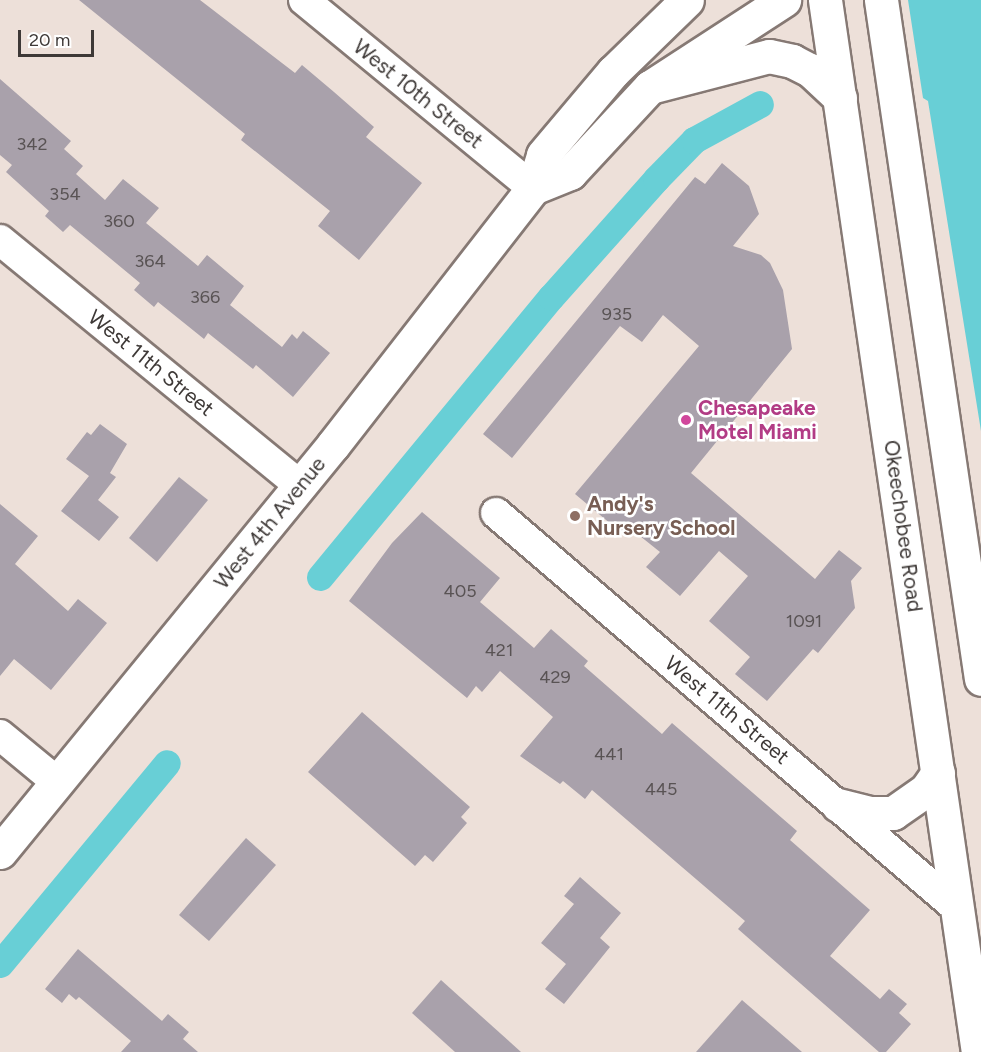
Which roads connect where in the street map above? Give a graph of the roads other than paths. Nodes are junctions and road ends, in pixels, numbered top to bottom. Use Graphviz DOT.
graph roads {
  1 [pos="304,0"];
  2 [pos="687,0"];
  3 [pos="784,0"];
  4 [pos="825,0"];
  5 [pos="881,0"];
  6 [pos="650,87"];
  7 [pos="840,98"];
  8 [pos="533,188"];
  9 [pos="0,240"];
  10 [pos="301,486"];
  11 [pos="496,513"];
  12 [pos="981,679"];
  13 [pos="0,735"];
  14 [pos="938,773"];
  15 [pos="57,782"];
  16 [pos="838,805"];
  17 [pos="0,852"];
  18 [pos="957,908"];
  19 [pos="981,929"];
  20 [pos="978,1052"];
  1 -- 8 [label="street, West 10th Street"];
  2 -- 8 [label="main road, West 4th Avenue"];
  3 -- 6 [label="main road"];
  4 -- 7 [label="main road, Okeechobee Road"];
  5 -- 12 [label="main road"];
  6 -- 7 [label="main road"];
  6 -- 8 [label="main road"];
  7 -- 14 [label="main road, Okeechobee Road"];
  8 -- 10 [label="main road, West 4th Avenue"];
  9 -- 10 [label="street, West 11th Street"];
  10 -- 15 [label="main road, West 4th Avenue"];
  11 -- 16 [label="street, West 11th Street"];
  13 -- 15 [label="street"];
  14 -- 16 [label="main road"];
  14 -- 18 [label="main road, Okeechobee Road"];
  15 -- 17 [label="main road, West 4th Avenue"];
  16 -- 18 [label="street, West 11th Street"];
  18 -- 19 [label="main road"];
  18 -- 20 [label="main road, Okeechobee Road"];
}
